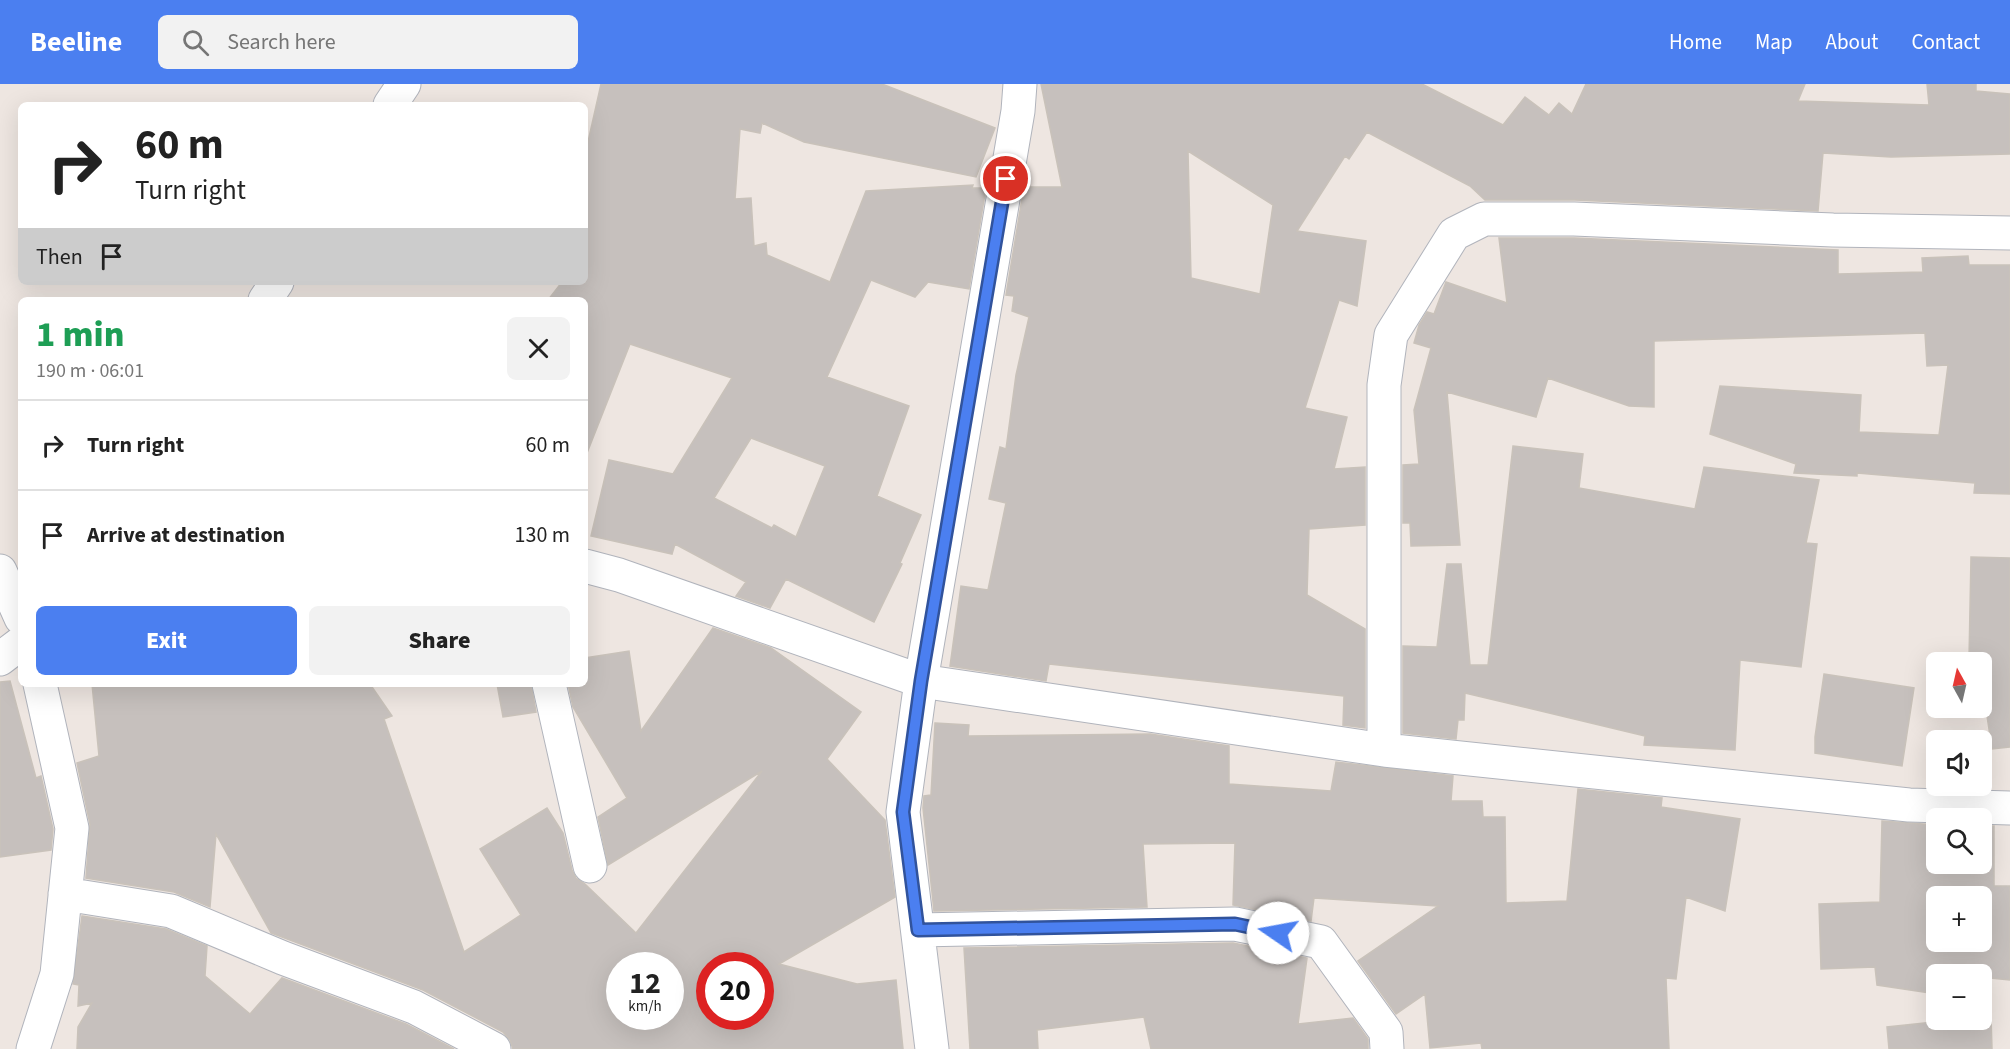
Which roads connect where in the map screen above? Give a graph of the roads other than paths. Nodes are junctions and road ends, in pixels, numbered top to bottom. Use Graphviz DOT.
graph roads {
  1 [pos="404,84"];
  2 [pos="1020,84"];
  3 [pos="392,102"];
  4 [pos="2010,233"];
  5 [pos="588,567"];
  6 [pos="0,571"];
  7 [pos="18,611"];
  8 [pos="18,645"];
  9 [pos="0,659"];
  10 [pos="921,681"];
  11 [pos="41,687"];
  12 [pos="550,687"];
  13 [pos="1384,750"];
  14 [pos="2010,808"];
  15 [pos="590,866"];
  16 [pos="64,894"];
  17 [pos="918,930"];
  18 [pos="33,1049"];
  19 [pos="494,1049"];
  20 [pos="932,1049"];
  21 [pos="1387,1049"];
  1 -- 3 [label="street"];
  2 -- 10 [label="street"];
  4 -- 13 [label="street"];
  5 -- 10 [label="street"];
  6 -- 7 [label="street"];
  8 -- 9 [label="street"];
  10 -- 13 [label="street"];
  10 -- 17 [label="street"];
  11 -- 16 [label="street"];
  12 -- 15 [label="street"];
  13 -- 14 [label="street"];
  16 -- 18 [label="street"];
  16 -- 19 [label="street"];
  17 -- 20 [label="street"];
  17 -- 21 [label="street"];
}
